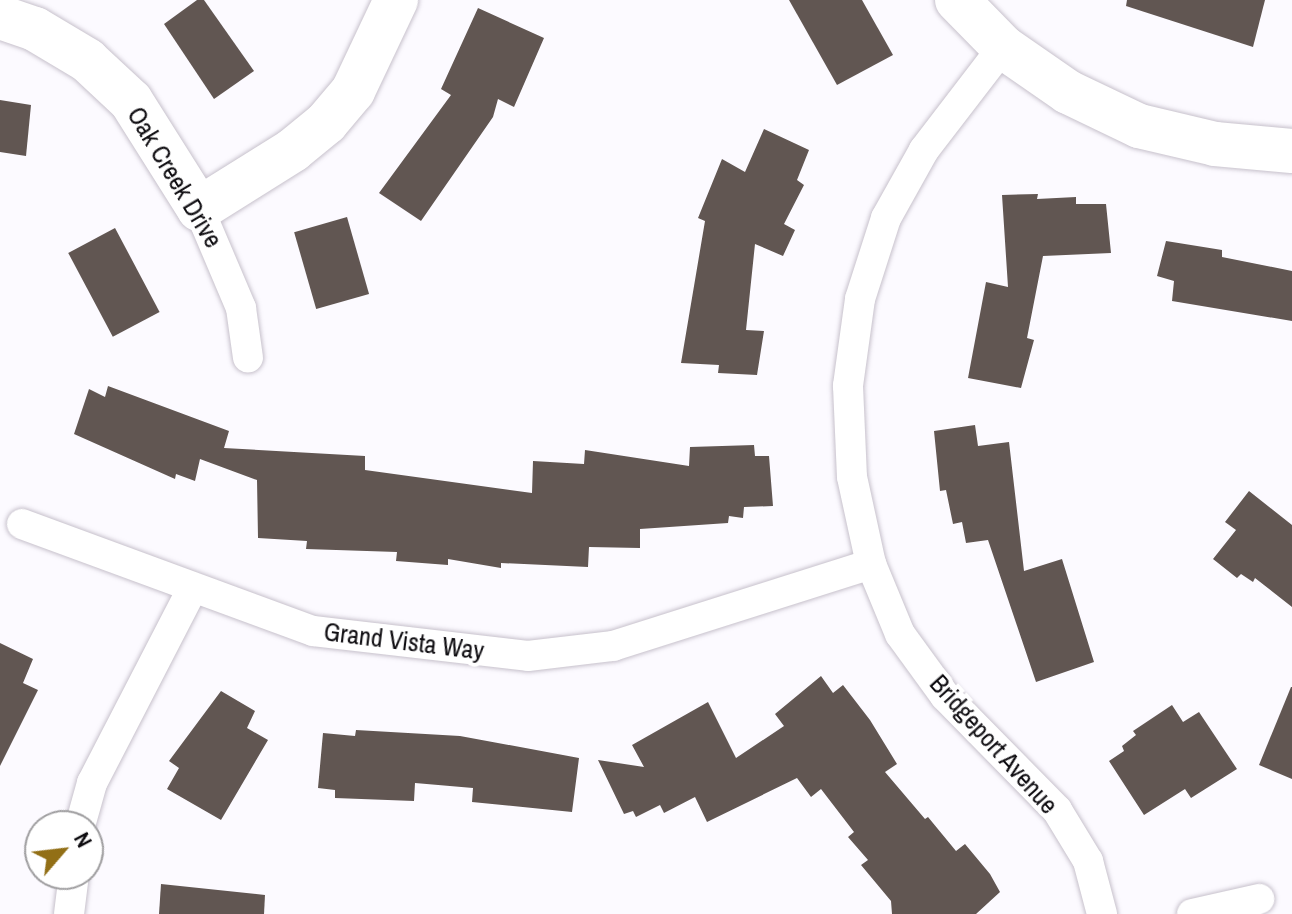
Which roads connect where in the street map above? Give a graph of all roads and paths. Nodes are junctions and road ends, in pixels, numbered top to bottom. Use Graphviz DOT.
graph roads {
  1 [pos="396,0"];
  2 [pos="957,0"];
  3 [pos="0,17"];
  4 [pos="1003,47"];
  5 [pos="1292,151"];
  6 [pos="199,209"];
  7 [pos="248,358"];
  8 [pos="22,524"];
  9 [pos="871,564"];
  10 [pos="192,589"];
  11 [pos="84,810"];
  12 [pos="72,890"];
  13 [pos="1259,899"];
  14 [pos="69,914"];
  15 [pos="1102,914"];
  16 [pos="1192,914"];
  1 -- 6 [label="street"];
  2 -- 4 [label="street"];
  3 -- 6 [label="street, Oak Creek Drive"];
  4 -- 5 [label="street"];
  4 -- 9 [label="street, Bridgeport Avenue"];
  6 -- 7 [label="street, Oak Creek Drive"];
  8 -- 10 [label="street, Grand Vista Way"];
  9 -- 10 [label="street, Grand Vista Way"];
  9 -- 15 [label="street, Bridgeport Avenue"];
  10 -- 11 [label="street"];
  12 -- 14 [label="street"];
  13 -- 16 [label="street"];
}
